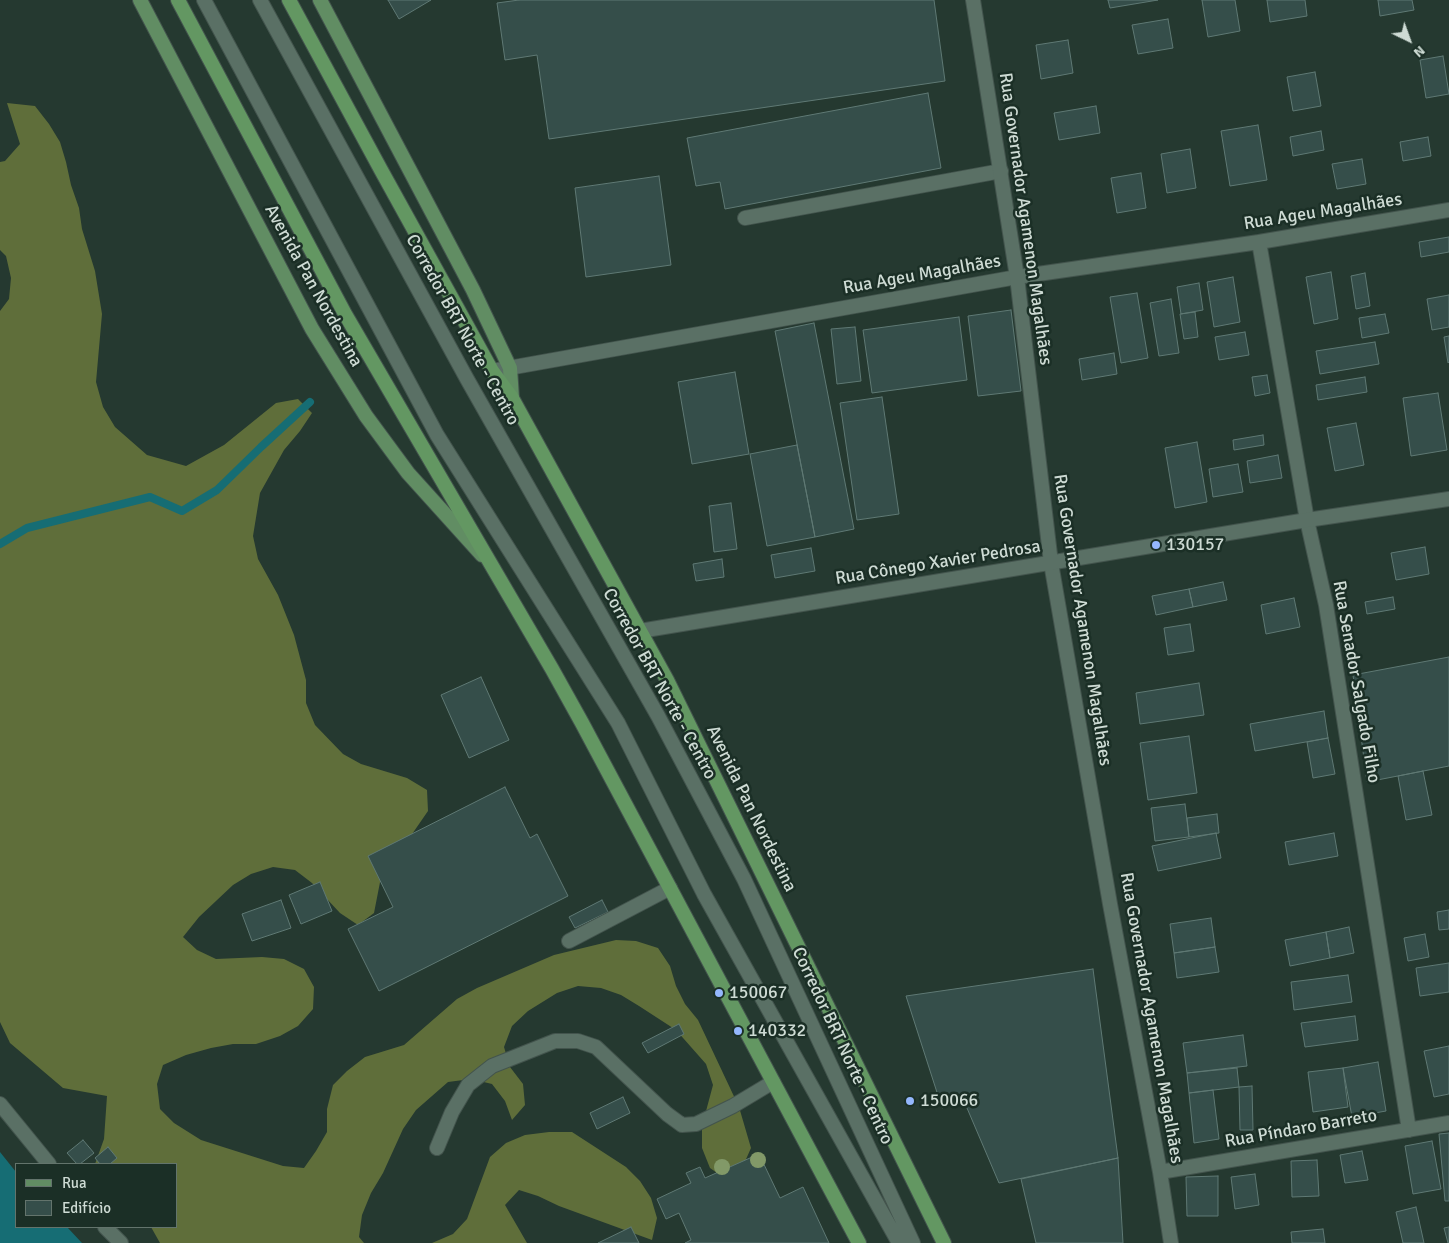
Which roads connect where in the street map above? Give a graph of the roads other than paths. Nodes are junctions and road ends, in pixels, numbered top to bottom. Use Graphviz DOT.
graph roads {
  1 [pos="140,0"];
  2 [pos="178,0"];
  3 [pos="204,0"];
  4 [pos="260,0"];
  5 [pos="289,0"];
  6 [pos="320,0"];
  7 [pos="973,0"];
  8 [pos="1001,171"];
  9 [pos="1449,210"];
  10 [pos="745,218"];
  11 [pos="1259,242"];
  12 [pos="1018,277"];
  13 [pos="510,368"];
  14 [pos="492,371"];
  15 [pos="512,398"];
  16 [pos="1449,498"];
  17 [pos="1307,520"];
  18 [pos="1051,563"];
  19 [pos="491,565"];
  20 [pos="640,631"];
  21 [pos="670,888"];
  22 [pos="569,941"];
  23 [pos="773,1082"];
  24 [pos="0,1104"];
  25 [pos="1449,1123"];
  26 [pos="1409,1130"];
  27 [pos="437,1148"];
  28 [pos="48,1163"];
  29 [pos="1160,1172"];
  30 [pos="106,1228"];
  31 [pos="121,1243"];
  32 [pos="859,1243"];
  33 [pos="899,1243"];
  34 [pos="913,1243"];
  35 [pos="944,1243"];
  36 [pos="1171,1243"];
  1 -- 19 [label="main road, Avenida Pan Nordestina"];
  2 -- 19 [label="highway, Avenida Pan Nordestina"];
  3 -- 33 [label="street"];
  4 -- 34 [label="street, Corredor BRT Norte - Centro"];
  5 -- 14 [label="highway, Avenida Pan Nordestina"];
  6 -- 13 [label="main road, Avenida Pan Nordestina"];
  7 -- 8 [label="street, Rua Governador Agamenon Magalhães"];
  8 -- 10 [label="street"];
  8 -- 12 [label="street, Rua Governador Agamenon Magalhães"];
  9 -- 11 [label="street, Rua Ageu Magalhães"];
  11 -- 12 [label="street, Rua Ageu Magalhães"];
  11 -- 17 [label="street, Rua Senador Salgado Filho"];
  12 -- 13 [label="street, Rua Ageu Magalhães"];
  12 -- 18 [label="street, Rua Governador Agamenon Magalhães"];
  13 -- 14 [label="street, Rua Ageu Magalhães"];
  13 -- 15 [label="main road, Avenida Pan Nordestina"];
  14 -- 15 [label="highway, Avenida Pan Nordestina"];
  15 -- 20 [label="highway, Avenida Pan Nordestina"];
  16 -- 17 [label="street, Rua Cônego Xavier Pedrosa"];
  17 -- 18 [label="street, Rua Cônego Xavier Pedrosa"];
  17 -- 26 [label="street, Rua Senador Salgado Filho"];
  18 -- 20 [label="street, Rua Cônego Xavier Pedrosa"];
  18 -- 29 [label="street, Rua Governador Agamenon Magalhães"];
  19 -- 21 [label="highway, Avenida Pan Nordestina"];
  20 -- 35 [label="highway, Avenida Pan Nordestina"];
  21 -- 22 [label="street"];
  21 -- 23 [label="highway, Avenida Pan Nordestina"];
  23 -- 27 [label="street"];
  23 -- 32 [label="highway, Avenida Pan Nordestina"];
  24 -- 28 [label="street"];
  25 -- 26 [label="street, Rua Píndaro Barreto"];
  26 -- 29 [label="street, Rua Píndaro Barreto"];
  29 -- 36 [label="street, Rua Governador Agamenon Magalhães"];
  30 -- 31 [label="street"];
}
